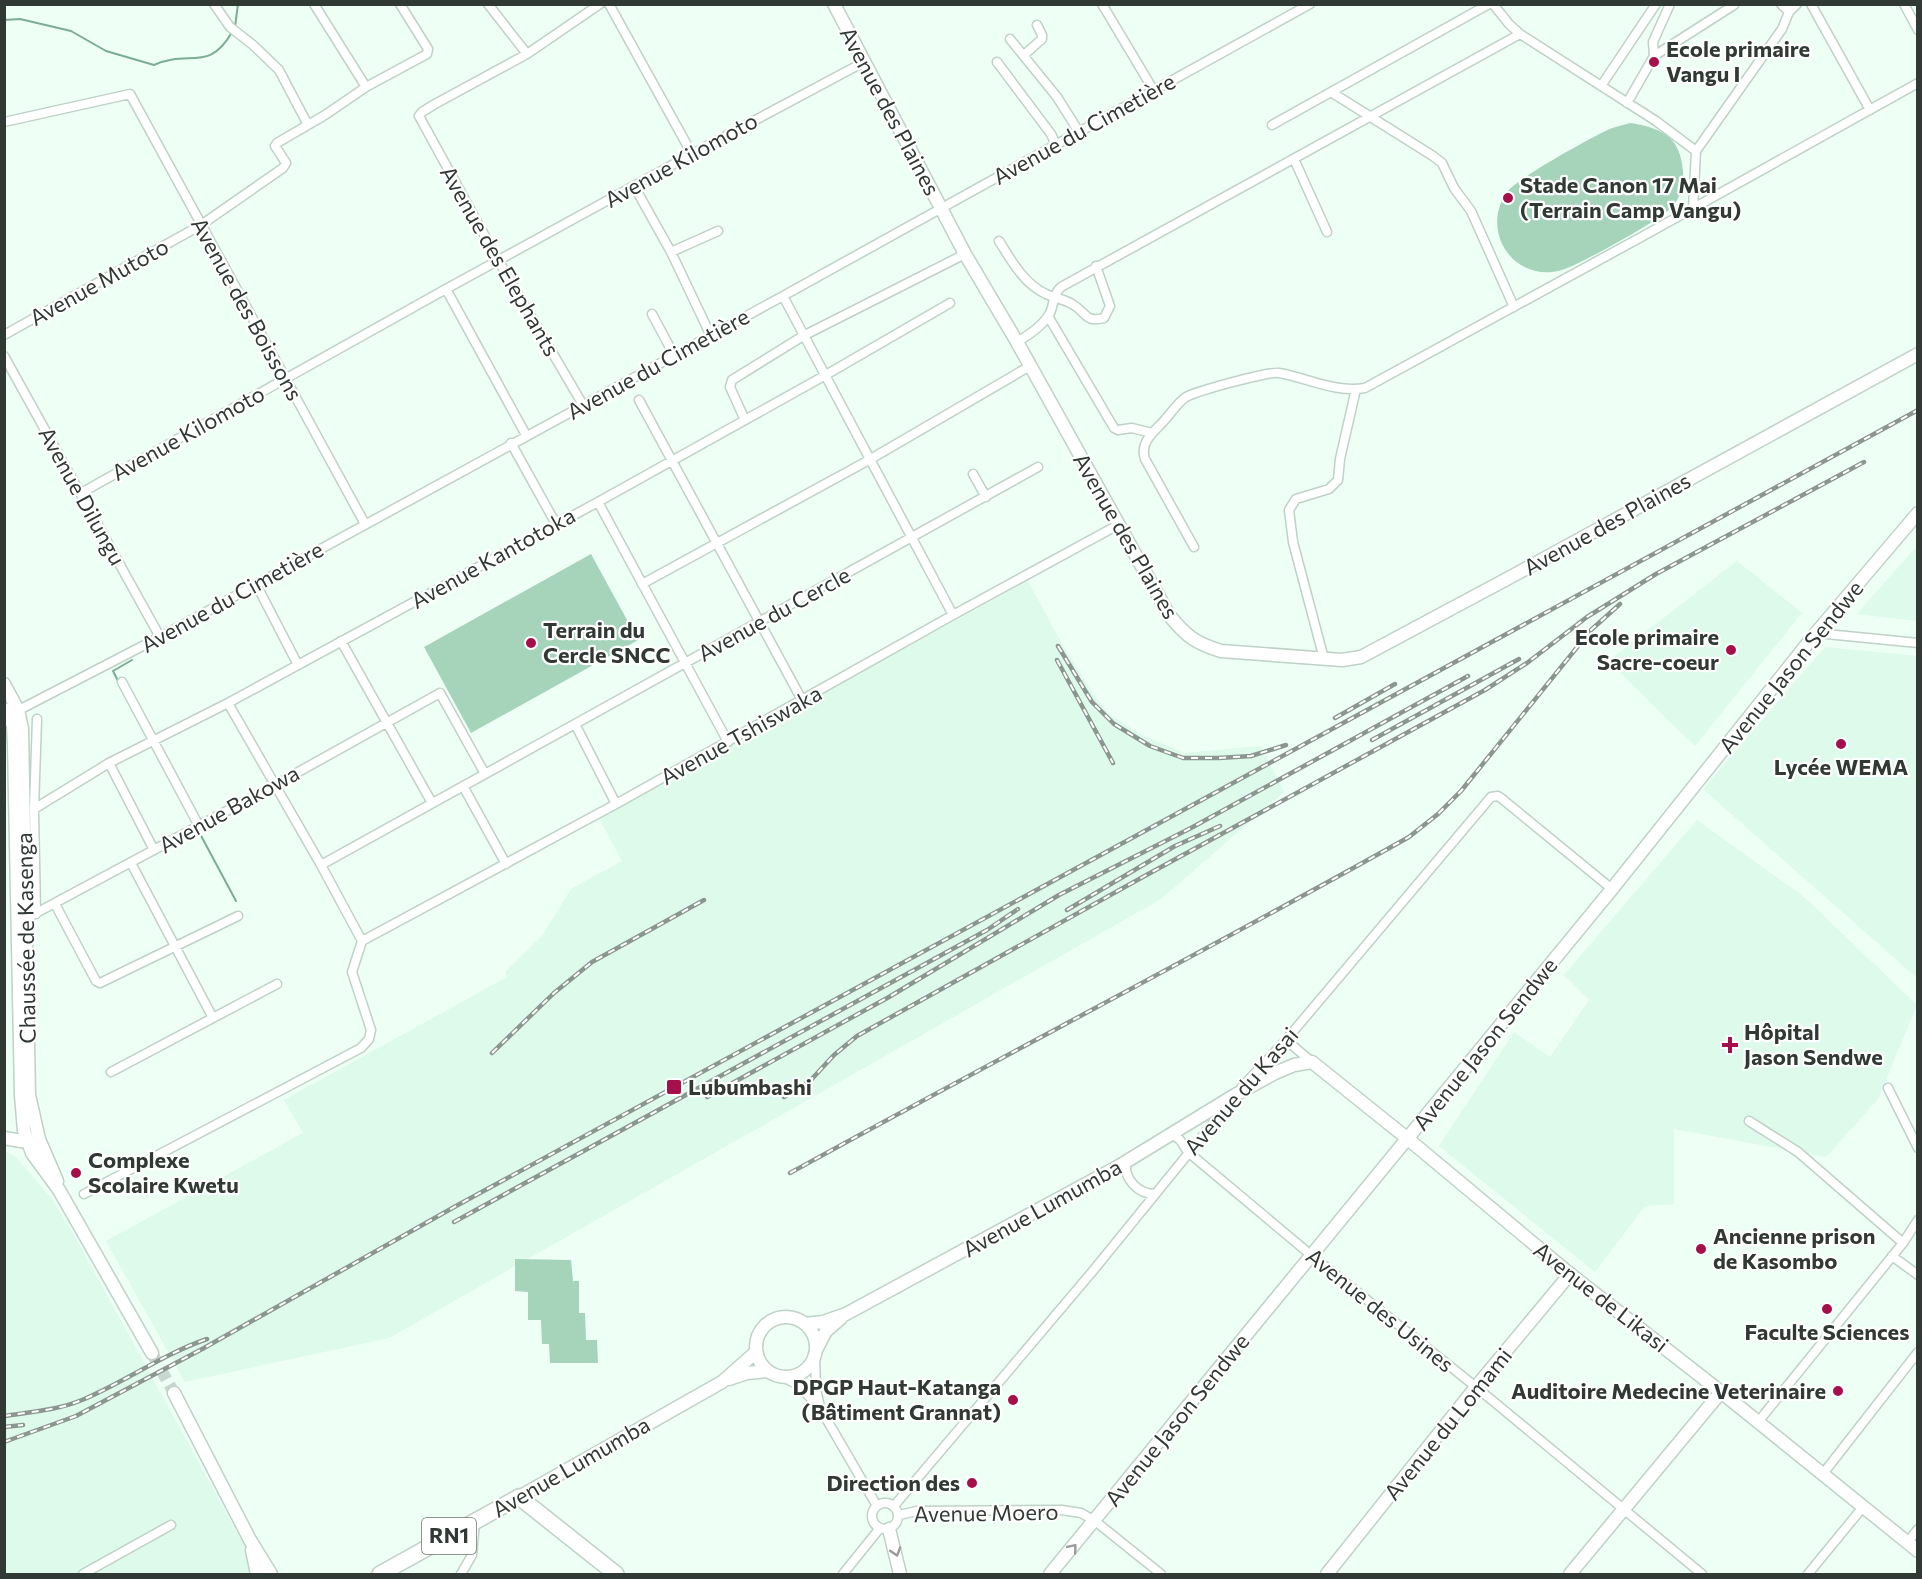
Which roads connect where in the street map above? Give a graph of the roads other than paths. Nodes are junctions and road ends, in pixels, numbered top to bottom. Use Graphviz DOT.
graph roads {
  1 [pos="214,4"];
  2 [pos="314,4"];
  3 [pos="400,4"];
  4 [pos="488,4"];
  5 [pos="600,4"];
  6 [pos="609,4"];
  7 [pos="834,4"];
  8 [pos="1102,4"];
  9 [pos="1310,4"];
  10 [pos="1491,4"];
  11 [pos="1656,4"];
  12 [pos="1670,4"];
  13 [pos="1781,4"];
  14 [pos="1797,4"];
  15 [pos="1811,4"];
  16 [pos="1904,4"];
  17 [pos="1734,5"];
  18 [pos="1789,12"];
  19 [pos="1037,25"];
  20 [pos="1917,30"];
  21 [pos="1520,34"];
  22 [pos="1010,39"];
  23 [pos="527,54"];
  24 [pos="1024,55"];
  25 [pos="1654,56"];
  26 [pos="864,62"];
  27 [pos="997,62"];
  28 [pos="1917,83"];
  29 [pos="1601,86"];
  30 [pos="366,87"];
  31 [pos="1154,91"];
  32 [pos="1331,92"];
  33 [pos="1627,103"];
  34 [pos="1870,110"];
  35 [pos="1372,116"];
  36 [pos="4,122"];
  37 [pos="308,125"];
  38 [pos="1272,125"];
  39 [pos="1079,132"];
  40 [pos="1056,145"];
  41 [pos="1696,151"];
  42 [pos="692,154"];
  43 [pos="1294,159"];
  44 [pos="634,186"];
  45 [pos="1693,208"];
  46 [pos="941,209"];
  47 [pos="201,225"];
  48 [pos="718,231"];
  49 [pos="1328,232"];
  50 [pos="999,241"];
  51 [pos="671,252"];
  52 [pos="965,254"];
  53 [pos="498,260"];
  54 [pos="1096,266"];
  55 [pos="446,289"];
  56 [pos="783,296"];
  57 [pos="1054,298"];
  58 [pos="950,303"];
  59 [pos="1514,307"];
  60 [pos="652,315"];
  61 [pos="1048,316"];
  62 [pos="710,334"];
  63 [pos="4,335"];
  64 [pos="803,336"];
  65 [pos="1017,342"];
  66 [pos="1917,354"];
  67 [pos="674,355"];
  68 [pos="4,356"];
  69 [pos="1030,366"];
  70 [pos="824,376"];
  71 [pos="286,378"];
  72 [pos="1356,389"];
  73 [pos="639,400"];
  74 [pos="583,405"];
  75 [pos="744,418"];
  76 [pos="1152,433"];
  77 [pos="526,435"];
  78 [pos="511,443"];
  79 [pos="671,459"];
  80 [pos="868,460"];
  81 [pos="1038,467"];
  82 [pos="973,474"];
  83 [pos="81,493"];
  84 [pos="986,497"];
  85 [pos="598,502"];
  86 [pos="1917,513"];
  87 [pos="365,524"];
  88 [pos="556,524"];
  89 [pos="1118,525"];
  90 [pos="911,539"];
  91 [pos="716,543"];
  92 [pos="1194,547"];
  93 [pos="256,584"];
  94 [pos="642,584"];
  95 [pos="953,615"];
  96 [pos="759,623"];
  97 [pos="1816,633"];
  98 [pos="160,637"];
  99 [pos="341,641"];
  100 [pos="1917,643"];
  101 [pos="1324,659"];
  102 [pos="685,663"];
  103 [pos="298,665"];
  104 [pos="122,682"];
  105 [pos="4,684"];
  106 [pos="802,700"];
  107 [pos="228,703"];
  108 [pos="9,713"];
  109 [pos="37,719"];
  110 [pos="387,722"];
  111 [pos="574,724"];
  112 [pos="154,741"];
  113 [pos="728,742"];
  114 [pos="109,764"];
  115 [pos="484,774"];
  116 [pos="275,784"];
  117 [pos="464,786"];
  118 [pos="432,803"];
  119 [pos="616,804"];
  120 [pos="34,809"];
  121 [pos="199,826"];
  122 [pos="154,850"];
  123 [pos="131,863"];
  124 [pos="506,864"];
  125 [pos="321,865"];
  126 [pos="1612,889"];
  127 [pos="55,904"];
  128 [pos="238,916"];
  129 [pos="26,918"];
  130 [pos="362,941"];
  131 [pos="175,948"];
  132 [pos="277,984"];
  133 [pos="213,1018"];
  134 [pos="1286,1040"];
  135 [pos="1312,1062"];
  136 [pos="111,1072"];
  137 [pos="1888,1088"];
  138 [pos="1235,1095"];
  139 [pos="1749,1121"];
  140 [pos="1172,1134"];
  141 [pos="4,1138"];
  142 [pos="1408,1139"];
  143 [pos="33,1140"];
  144 [pos="1916,1144"];
  145 [pos="1188,1152"];
  146 [pos="1126,1162"];
  147 [pos="84,1194"];
  148 [pos="1155,1194"];
  149 [pos="1917,1220"];
  150 [pos="1903,1243"];
  151 [pos="1311,1255"];
  152 [pos="1892,1256"];
  153 [pos="1570,1274"];
  154 [pos="1917,1275"];
  155 [pos="846,1314"];
  156 [pos="805,1324"];
  157 [pos="756,1352"];
  158 [pos="1917,1352"];
  159 [pos="152,1353"];
  160 [pos="815,1353"];
  161 [pos="768,1371"];
  162 [pos="783,1377"];
  163 [pos="722,1382"];
  164 [pos="1476,1387"];
  165 [pos="1721,1392"];
  166 [pos="174,1393"];
  167 [pos="820,1407"];
  168 [pos="1758,1422"];
  169 [pos="1822,1475"];
  170 [pos="519,1497"];
  171 [pos="877,1506"];
  172 [pos="894,1506"];
  173 [pos="1863,1508"];
  174 [pos="1625,1511"];
  175 [pos="898,1515"];
  176 [pos="1095,1521"];
  177 [pos="475,1522"];
  178 [pos="171,1525"];
  179 [pos="884,1529"];
  180 [pos="1917,1529"];
  181 [pos="250,1540"];
  182 [pos="1907,1542"];
  183 [pos="1917,1551"];
  184 [pos="82,1575"];
  185 [pos="257,1575"];
  186 [pos="271,1575"];
  187 [pos="380,1575"];
  188 [pos="461,1575"];
  189 [pos="616,1575"];
  190 [pos="843,1575"];
  191 [pos="900,1575"];
  192 [pos="1050,1575"];
  193 [pos="1161,1575"];
  194 [pos="1327,1575"];
  195 [pos="1570,1575"];
  196 [pos="1702,1575"];
  197 [pos="1808,1575"];
  1 -- 37 [label="street"];
  2 -- 30 [label="street"];
  3 -- 30 [label="street"];
  4 -- 23 [label="street"];
  5 -- 23 [label="street"];
  6 -- 42 [label="street"];
  7 -- 26 [label="main road, Avenue des Plaines"];
  8 -- 31 [label="street"];
  9 -- 31 [label="street, Avenue du Cimetière"];
  10 -- 21 [label="street"];
  10 -- 32 [label="street"];
  11 -- 29 [label="street"];
  12 -- 25 [label="street"];
  13 -- 18 [label="street"];
  14 -- 18 [label="street"];
  15 -- 34 [label="street"];
  16 -- 20 [label="street"];
  17 -- 25 [label="street"];
  18 -- 41 [label="street"];
  19 -- 24 [label="street"];
  21 -- 29 [label="street"];
  21 -- 35 [label="street"];
  22 -- 24 [label="street"];
  23 -- 53 [label="street, Avenue des Elephants"];
  24 -- 39 [label="street"];
  25 -- 33 [label="street"];
  26 -- 42 [label="street, Avenue Kilomoto"];
  26 -- 46 [label="main road, Avenue des Plaines"];
  27 -- 40 [label="street"];
  28 -- 34 [label="street"];
  29 -- 33 [label="street"];
  30 -- 37 [label="street"];
  31 -- 39 [label="street, Avenue du Cimetière"];
  32 -- 35 [label="street"];
  32 -- 38 [label="street"];
  33 -- 41 [label="street"];
  34 -- 45 [label="street"];
  35 -- 43 [label="street"];
  35 -- 59 [label="street"];
  36 -- 47 [label="street, Avenue des Boissons"];
  37 -- 47 [label="street, Avenue Mutoto"];
  39 -- 40 [label="street, Avenue du Cimetière"];
  40 -- 46 [label="street, Avenue du Cimetière"];
  41 -- 45 [label="street"];
  42 -- 44 [label="street, Avenue Kilomoto"];
  43 -- 49 [label="street"];
  43 -- 54 [label="street"];
  44 -- 51 [label="street"];
  44 -- 53 [label="street, Avenue Kilomoto"];
  45 -- 59 [label="street"];
  46 -- 52 [label="main road, Avenue des Plaines"];
  46 -- 56 [label="street, Avenue du Cimetière"];
  47 -- 63 [label="street, Avenue Mutoto"];
  47 -- 71 [label="street, Avenue des Boissons"];
  48 -- 51 [label="street"];
  50 -- 57 [label="street"];
  51 -- 62 [label="street"];
  52 -- 64 [label="street"];
  52 -- 65 [label="main road, Avenue des Plaines"];
  53 -- 55 [label="street, Avenue Kilomoto"];
  53 -- 74 [label="street, Avenue des Elephants"];
  54 -- 57 [label="street"];
  54 -- 57 [label="street"];
  55 -- 71 [label="street, Avenue Kilomoto"];
  55 -- 77 [label="street"];
  56 -- 62 [label="street, Avenue du Cimetière"];
  56 -- 64 [label="street"];
  57 -- 61 [label="street"];
  58 -- 70 [label="street, Avenue Kantotoka"];
  59 -- 72 [label="street"];
  60 -- 67 [label="street"];
  61 -- 65 [label="street"];
  61 -- 76 [label="street"];
  62 -- 67 [label="street, Avenue du Cimetière"];
  64 -- 70 [label="street"];
  64 -- 75 [label="street"];
  65 -- 69 [label="main road, Avenue des Plaines"];
  66 -- 101 [label="main road, Avenue des Plaines"];
  67 -- 74 [label="street, Avenue du Cimetière"];
  68 -- 83 [label="street, Avenue Dilungu"];
  69 -- 80 [label="street"];
  69 -- 89 [label="main road, Avenue des Plaines"];
  70 -- 75 [label="street, Avenue Kantotoka"];
  70 -- 80 [label="street"];
  71 -- 83 [label="street, Avenue Kilomoto"];
  71 -- 87 [label="street, Avenue des Boissons"];
  72 -- 76 [label="street"];
  72 -- 101 [label="street"];
  73 -- 79 [label="street"];
  74 -- 77 [label="street, Avenue du Cimetière"];
  75 -- 79 [label="street, Avenue Kantotoka"];
  76 -- 92 [label="street"];
  77 -- 78 [label="street, Avenue du Cimetière"];
  78 -- 87 [label="street, Avenue du Cimetière"];
  78 -- 88 [label="street"];
  79 -- 85 [label="street, Avenue Kantotoka"];
  79 -- 91 [label="street"];
  80 -- 90 [label="street"];
  80 -- 91 [label="street"];
  81 -- 84 [label="street, Avenue du Cercle"];
  82 -- 84 [label="street"];
  83 -- 98 [label="street, Avenue Dilungu"];
  84 -- 90 [label="street, Avenue du Cercle"];
  85 -- 88 [label="street, Avenue Kantotoka"];
  85 -- 94 [label="street"];
  86 -- 97 [label="main road, Avenue Jason Sendwe"];
  87 -- 93 [label="street, Avenue du Cimetière"];
  88 -- 99 [label="street, Avenue Kantotoka"];
  89 -- 95 [label="street, Avenue Tshiswaka"];
  89 -- 101 [label="main road, Avenue des Plaines"];
  90 -- 95 [label="street"];
  90 -- 96 [label="street, Avenue du Cercle"];
  91 -- 94 [label="street"];
  91 -- 96 [label="street"];
  93 -- 98 [label="street, Avenue du Cimetière"];
  93 -- 103 [label="street"];
  94 -- 102 [label="street"];
  95 -- 106 [label="street, Avenue Tshiswaka"];
  96 -- 102 [label="street, Avenue du Cercle"];
  96 -- 106 [label="street"];
  97 -- 100 [label="street"];
  97 -- 126 [label="main road, Avenue Jason Sendwe"];
  98 -- 108 [label="street, Avenue du Cimetière"];
  99 -- 103 [label="street, Avenue Kantotoka"];
  99 -- 110 [label="street"];
  102 -- 111 [label="street, Avenue du Cercle"];
  102 -- 113 [label="street"];
  103 -- 107 [label="street, Avenue Kantotoka"];
  104 -- 112 [label="street"];
  105 -- 108 [label="main road, Chaussée de Kasenga"];
  106 -- 113 [label="street, Avenue Tshiswaka"];
  107 -- 112 [label="street, Avenue Kantotoka"];
  107 -- 116 [label="street"];
  108 -- 129 [label="main road, Chaussée de Kasenga"];
  109 -- 120 [label="street"];
  110 -- 115 [label="street, Avenue Bakowa"];
  110 -- 116 [label="street, Avenue Bakowa"];
  110 -- 118 [label="street"];
  111 -- 115 [label="street, Avenue du Cercle"];
  111 -- 119 [label="street"];
  112 -- 114 [label="street, Avenue Kantotoka"];
  112 -- 121 [label="street"];
  113 -- 119 [label="street, Avenue Tshiswaka"];
  114 -- 120 [label="street, Avenue Kantotoka"];
  114 -- 122 [label="street"];
  115 -- 117 [label="street, Avenue du Cercle"];
  116 -- 121 [label="street, Avenue Bakowa"];
  116 -- 125 [label="street"];
  117 -- 118 [label="street, Avenue du Cercle"];
  117 -- 124 [label="street"];
  118 -- 125 [label="street, Avenue du Cercle"];
  119 -- 124 [label="street, Avenue Tshiswaka"];
  120 -- 129 [label="street"];
  121 -- 122 [label="street, Avenue Bakowa"];
  122 -- 123 [label="street, Avenue Bakowa"];
  123 -- 127 [label="street, Avenue Bakowa"];
  123 -- 131 [label="street"];
  124 -- 130 [label="street, Avenue Tshiswaka"];
  125 -- 130 [label="street"];
  126 -- 134 [label="street, Avenue du Kasai"];
  126 -- 142 [label="main road, Avenue Jason Sendwe"];
  127 -- 129 [label="street, Avenue Bakowa"];
  127 -- 131 [label="street"];
  128 -- 131 [label="street"];
  129 -- 143 [label="main road, Chaussée de Kasenga"];
  130 -- 147 [label="street"];
  131 -- 133 [label="street"];
  132 -- 133 [label="street"];
  133 -- 136 [label="street"];
  134 -- 135 [label="street, Avenue de Likasi"];
  134 -- 138 [label="street, Avenue du Kasai"];
  135 -- 138 [label="main road, Avenue Lumumba"];
  135 -- 142 [label="main road, Avenue de Likasi"];
  137 -- 144 [label="street"];
  138 -- 140 [label="main road, Avenue Lumumba"];
  138 -- 145 [label="street, Avenue du Kasai"];
  139 -- 150 [label="street"];
  140 -- 145 [label="street, Avenue des Usines"];
  140 -- 146 [label="main road, Avenue Lumumba"];
  141 -- 143 [label="main road"];
  142 -- 151 [label="main road, Avenue Jason Sendwe"];
  142 -- 153 [label="main road, Avenue de Likasi"];
  143 -- 159 [label="main road, Chaussée de Kasenga"];
  145 -- 148 [label="street, Avenue du Kasai"];
  145 -- 151 [label="street, Avenue des Usines"];
  146 -- 148 [label="street"];
  146 -- 155 [label="main road, Avenue Lumumba"];
  148 -- 172 [label="street, Avenue du Kasai"];
  149 -- 150 [label="street"];
  150 -- 152 [label="street"];
  151 -- 164 [label="street, Avenue des Usines"];
  151 -- 176 [label="main road, Avenue Jason Sendwe"];
  152 -- 154 [label="street"];
  152 -- 168 [label="street"];
  153 -- 164 [label="main road, Avenue du Lomami"];
  153 -- 165 [label="main road, Avenue de Likasi"];
  155 -- 156 [label="main road"];
  155 -- 160 [label="main road"];
  156 -- 157 [label="main road"];
  156 -- 160 [label="main road"];
  157 -- 161 [label="main road"];
  157 -- 163 [label="main road, Avenue Lumumba"];
  158 -- 169 [label="street"];
  160 -- 162 [label="main road"];
  160 -- 167 [label="street"];
  161 -- 162 [label="main road"];
  161 -- 163 [label="main road"];
  162 -- 167 [label="street"];
  163 -- 170 [label="main road, Avenue Lumumba"];
  164 -- 174 [label="street, Avenue des Usines"];
  164 -- 194 [label="main road, Avenue du Lomami"];
  165 -- 168 [label="main road, Avenue de Likasi"];
  165 -- 174 [label="main road"];
  166 -- 181 [label="main road"];
  167 -- 171 [label="street"];
  168 -- 169 [label="main road, Avenue de Likasi"];
  169 -- 173 [label="main road, Avenue de Likasi"];
  170 -- 177 [label="highway, Avenue Lumumba / RN1"];
  170 -- 189 [label="highway"];
  171 -- 172 [label="street"];
  171 -- 179 [label="street"];
  172 -- 175 [label="street"];
  173 -- 182 [label="main road, Avenue de Likasi"];
  173 -- 197 [label="street"];
  174 -- 195 [label="main road"];
  174 -- 196 [label="street, Avenue des Usines"];
  175 -- 176 [label="street, Avenue Moero"];
  175 -- 179 [label="street"];
  192 -- 176 [label="main road, Avenue Jason Sendwe, one-way"];
  176 -- 193 [label="street, Avenue Moero"];
  177 -- 187 [label="highway, Avenue Lumumba / RN1"];
  177 -- 188 [label="street"];
  178 -- 184 [label="street"];
  179 -- 190 [label="street"];
  179 -- 191 [label="main road, one-way"];
  180 -- 182 [label="street"];
  181 -- 185 [label="main road"];
  181 -- 186 [label="main road"];
  182 -- 183 [label="main road, Avenue de Likasi"];
}
